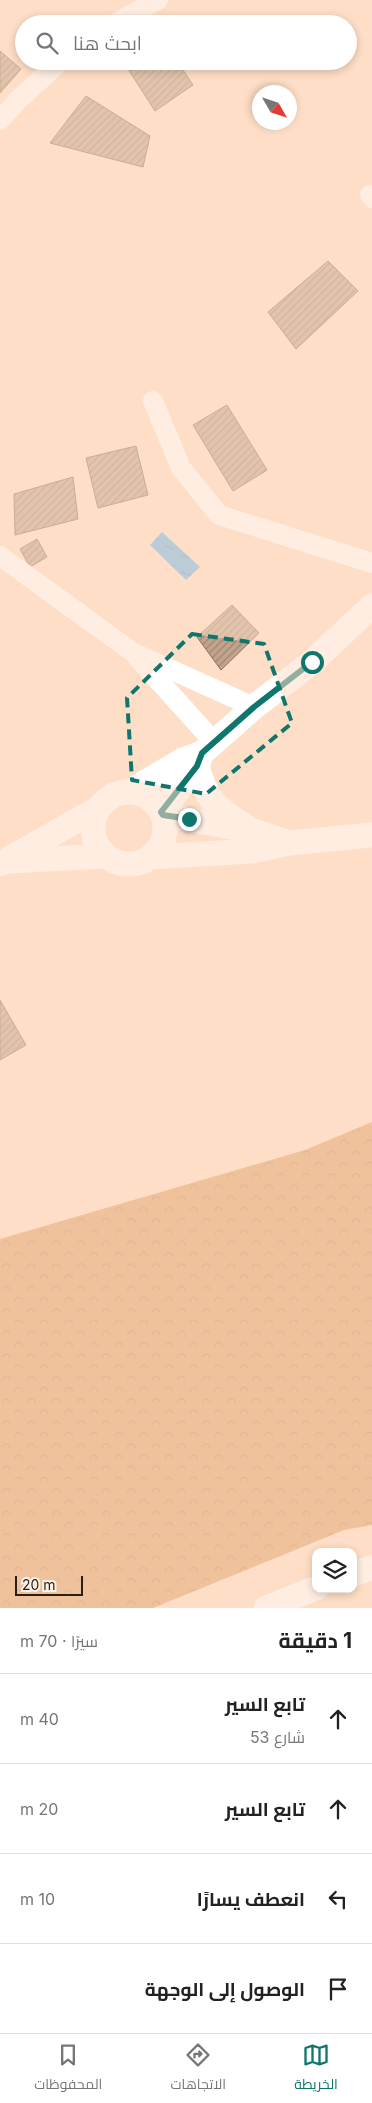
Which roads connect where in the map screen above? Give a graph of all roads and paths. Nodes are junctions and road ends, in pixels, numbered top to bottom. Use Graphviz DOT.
graph roads {
  1 [pos="158,0"];
  2 [pos="130,15"];
  3 [pos="51,70"];
  4 [pos="0,120"];
  5 [pos="153,402"];
  6 [pos="0,556"];
  7 [pos="372,563"];
  8 [pos="372,606"];
  9 [pos="134,653"];
  10 [pos="254,707"];
  11 [pos="204,754"];
  12 [pos="129,792"];
  13 [pos="97,809"];
  14 [pos="162,814"];
  15 [pos="254,831"];
  16 [pos="372,835"];
  17 [pos="289,843"];
  18 [pos="104,856"];
  19 [pos="151,857"];
  20 [pos="2,863"];
  21 [pos="372,1568"];
  22 [pos="357,1573"];
  23 [pos="312,1590"];
  24 [pos="266,1608"];
  1 -- 2 [label="street"];
  3 -- 4 [label="street"];
  5 -- 7 [label="street"];
  6 -- 9 [label="street"];
  8 -- 10 [label="street"];
  9 -- 10 [label="street"];
  9 -- 11 [label="street"];
  10 -- 11 [label="street"];
  11 -- 12 [label="street"];
  11 -- 14 [label="street"];
  11 -- 15 [label="street"];
  12 -- 13 [label="street"];
  12 -- 14 [label="street"];
  13 -- 18 [label="street"];
  13 -- 20 [label="street"];
  14 -- 15 [label="street"];
  14 -- 19 [label="street"];
  15 -- 17 [label="street"];
  16 -- 17 [label="street"];
  17 -- 19 [label="street"];
  18 -- 19 [label="street"];
  18 -- 20 [label="street"];
  21 -- 22 [label="street"];
  23 -- 24 [label="street"];
}
